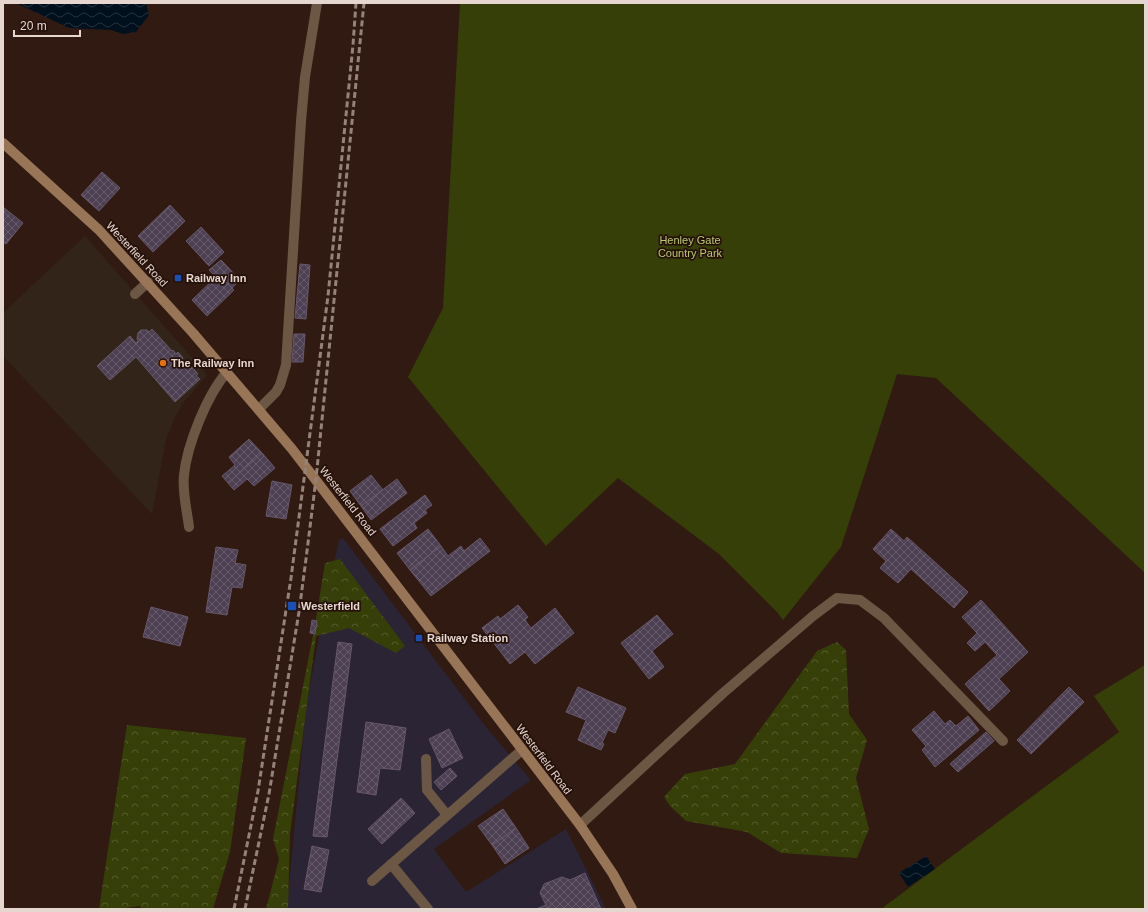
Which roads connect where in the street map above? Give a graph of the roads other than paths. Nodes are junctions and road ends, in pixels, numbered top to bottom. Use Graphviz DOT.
graph roads {
  1 [pos="317,3"];
  2 [pos="3,143"];
  3 [pos="148,282"];
  4 [pos="134,294"];
  5 [pos="227,372"];
  6 [pos="259,409"];
  7 [pos="189,527"];
  8 [pos="1003,741"];
  9 [pos="522,750"];
  10 [pos="426,759"];
  11 [pos="447,815"];
  12 [pos="580,825"];
  13 [pos="391,864"];
  14 [pos="372,881"];
  15 [pos="428,909"];
  16 [pos="632,909"];
  1 -- 6 [label="lane"];
  2 -- 3 [label="main road, Westerfield Road"];
  3 -- 4 [label="lane"];
  3 -- 5 [label="main road, Westerfield Road"];
  5 -- 6 [label="main road, Westerfield Road"];
  5 -- 7 [label="lane"];
  6 -- 9 [label="main road, Westerfield Road"];
  8 -- 12 [label="lane"];
  9 -- 11 [label="lane"];
  9 -- 12 [label="main road, Westerfield Road"];
  10 -- 11 [label="lane"];
  11 -- 13 [label="lane"];
  12 -- 16 [label="main road, Westerfield Road"];
  13 -- 14 [label="lane"];
  13 -- 15 [label="lane"];
}
